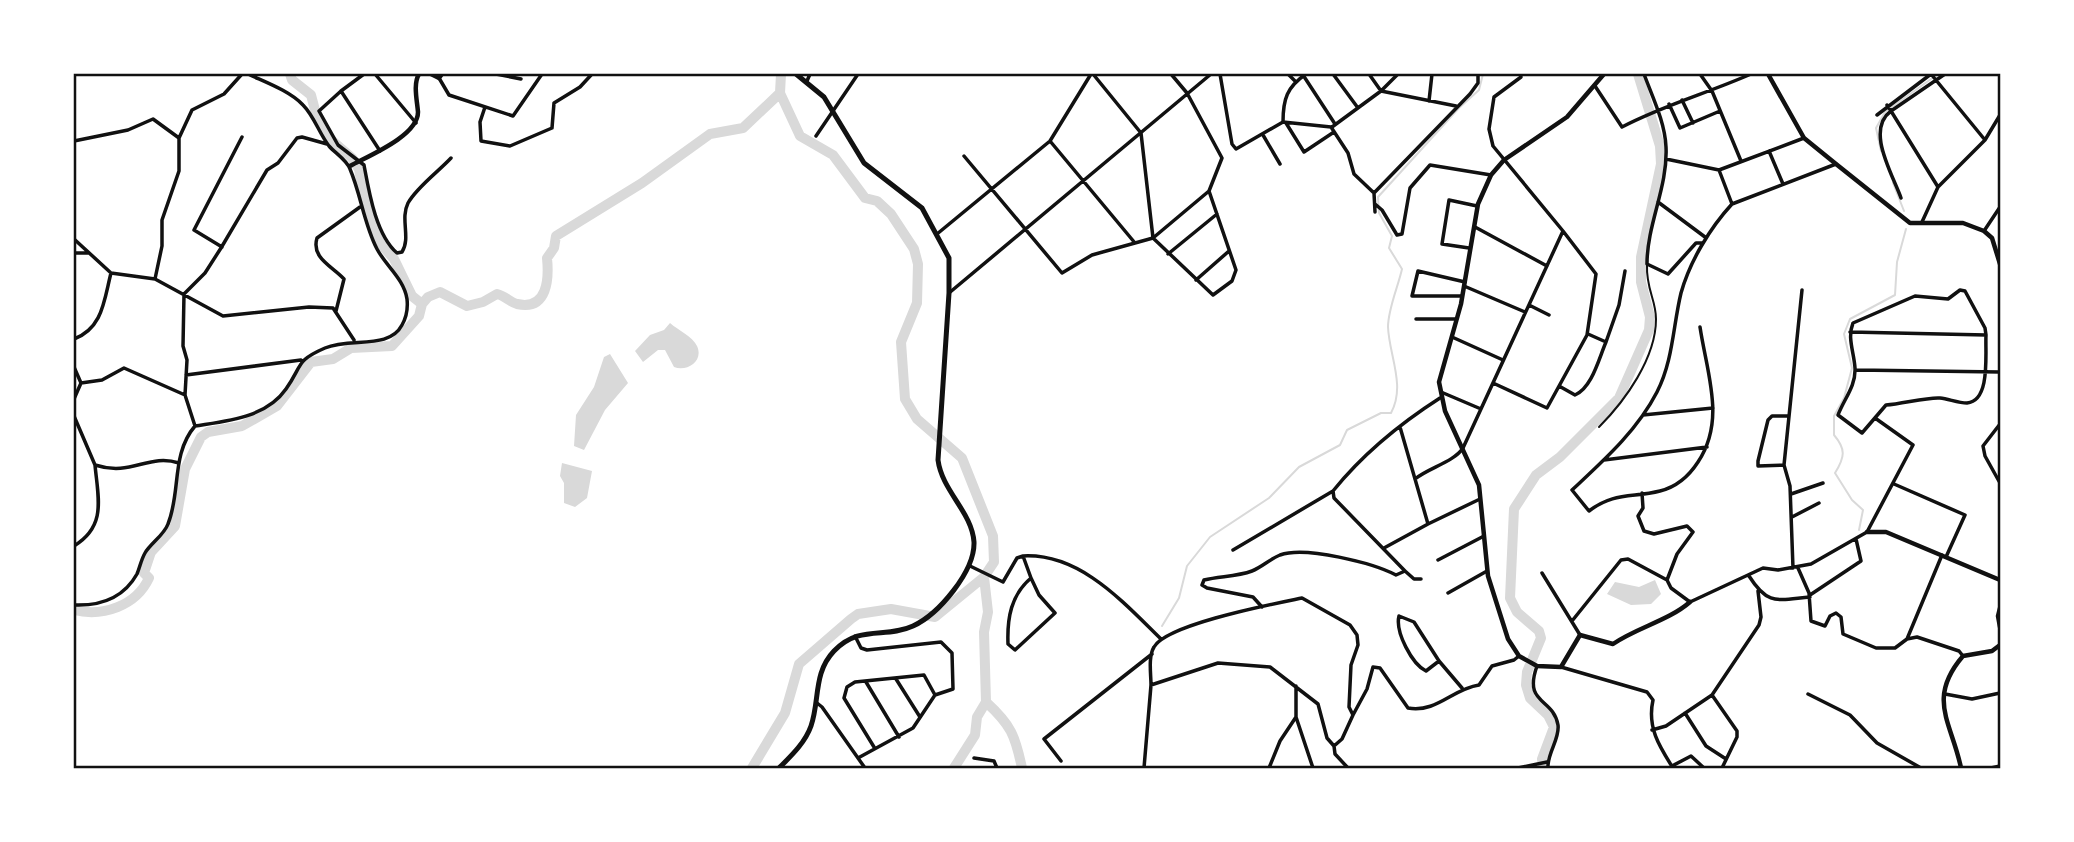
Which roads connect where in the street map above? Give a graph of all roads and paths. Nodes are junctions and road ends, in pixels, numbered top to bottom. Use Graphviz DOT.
graph roads {
  1 [pos="242,74"];
  2 [pos="248,74"];
  3 [pos="364,74"];
  4 [pos="375,74"];
  5 [pos="419,74"];
  6 [pos="431,74"];
  7 [pos="496,74"];
  8 [pos="542,74"];
  9 [pos="592,74"];
  10 [pos="797,74"];
  11 [pos="810,74"];
  12 [pos="858,74"];
  13 [pos="1092,74"];
  14 [pos="1171,74"];
  15 [pos="1211,74"];
  16 [pos="1220,74"];
  17 [pos="1288,74"];
  18 [pos="1305,74"];
  19 [pos="1333,74"];
  20 [pos="1369,74"];
  21 [pos="1398,74"];
  22 [pos="1432,74"];
  23 [pos="1478,74"];
  24 [pos="1520,74"];
  25 [pos="1604,74"];
  26 [pos="1644,74"];
  27 [pos="1700,74"];
  28 [pos="1751,74"];
  29 [pos="1768,74"];
  30 [pos="1931,74"];
  31 [pos="1944,74"];
  32 [pos="440,76"];
  33 [pos="521,79"];
  34 [pos="1936,80"];
  35 [pos="807,81"];
  36 [pos="1295,81"];
  37 [pos="1595,86"];
  38 [pos="341,91"];
  39 [pos="1381,91"];
  40 [pos="1712,91"];
  41 [pos="1187,93"];
  42 [pos="1682,100"];
  43 [pos="1429,101"];
  44 [pos="1670,104"];
  45 [pos="1887,105"];
  46 [pos="1456,106"];
  47 [pos="485,107"];
  48 [pos="1358,108"];
  49 [pos="1656,110"];
  50 [pos="1720,111"];
  51 [pos="1891,111"];
  52 [pos="833,112"];
  53 [pos="1877,115"];
  54 [pos="2000,115"];
  55 [pos="416,123"];
  56 [pos="1284,123"];
  57 [pos="1693,123"];
  58 [pos="1334,128"];
  59 [pos="1140,133"];
  60 [pos="1263,134"];
  61 [pos="816,136"];
  62 [pos="242,137"];
  63 [pos="179,138"];
  64 [pos="1804,138"];
  65 [pos="1985,140"];
  66 [pos="74,141"];
  67 [pos="1049,141"];
  68 [pos="327,144"];
  69 [pos="380,151"];
  70 [pos="1769,151"];
  71 [pos="964,156"];
  72 [pos="451,158"];
  73 [pos="1666,159"];
  74 [pos="1504,160"];
  75 [pos="1741,161"];
  76 [pos="356,163"];
  77 [pos="1280,164"];
  78 [pos="1836,164"];
  79 [pos="1719,170"];
  80 [pos="1491,175"];
  81 [pos="1083,181"];
  82 [pos="1783,184"];
  83 [pos="1938,187"];
  84 [pos="992,189"];
  85 [pos="1209,191"];
  86 [pos="1374,193"];
  87 [pos="1901,198"];
  88 [pos="1658,202"];
  89 [pos="1732,204"];
  90 [pos="1376,205"];
  91 [pos="1478,206"];
  92 [pos="360,207"];
  93 [pos="2000,207"];
  94 [pos="1375,212"];
  95 [pos="1217,214"];
  96 [pos="1921,224"];
  97 [pos="1473,226"];
  98 [pos="1026,230"];
  99 [pos="1563,231"];
  100 [pos="1984,231"];
  101 [pos="937,234"];
  102 [pos="1705,237"];
  103 [pos="1153,238"];
  104 [pos="74,239"];
  105 [pos="1135,243"];
  106 [pos="1703,243"];
  107 [pos="222,247"];
  108 [pos="1469,248"];
  109 [pos="1230,251"];
  110 [pos="87,253"];
  111 [pos="74,254"];
  112 [pos="1168,254"];
  113 [pos="1647,264"];
  114 [pos="2000,264"];
  115 [pos="1547,266"];
  116 [pos="1625,271"];
  117 [pos="111,273"];
  118 [pos="155,279"];
  119 [pos="1196,280"];
  120 [pos="1464,284"];
  121 [pos="1802,290"];
  122 [pos="950,293"];
  123 [pos="184,295"];
  124 [pos="1462,296"];
  125 [pos="1528,305"];
  126 [pos="336,311"];
  127 [pos="1525,312"];
  128 [pos="1549,315"];
  129 [pos="1416,319"];
  130 [pos="1455,319"];
  131 [pos="1700,327"];
  132 [pos="1850,332"];
  133 [pos="1588,334"];
  134 [pos="1986,335"];
  135 [pos="1450,336"];
  136 [pos="74,339"];
  137 [pos="354,340"];
  138 [pos="1606,342"];
  139 [pos="301,360"];
  140 [pos="1503,360"];
  141 [pos="74,368"];
  142 [pos="1855,370"];
  143 [pos="1984,372"];
  144 [pos="2000,372"];
  145 [pos="186,375"];
  146 [pos="82,383"];
  147 [pos="1493,383"];
  148 [pos="1559,386"];
  149 [pos="185,395"];
  150 [pos="1440,395"];
  151 [pos="74,400"];
  152 [pos="1713,408"];
  153 [pos="1481,409"];
  154 [pos="1643,415"];
  155 [pos="74,416"];
  156 [pos="1788,416"];
  157 [pos="1875,418"];
  158 [pos="2000,424"];
  159 [pos="195,426"];
  160 [pos="1400,427"];
  161 [pos="1599,427"];
  162 [pos="1708,447"];
  163 [pos="1463,448"];
  164 [pos="1602,462"];
  165 [pos="179,463"];
  166 [pos="94,465"];
  167 [pos="1784,465"];
  168 [pos="1415,479"];
  169 [pos="1824,483"];
  170 [pos="2000,483"];
  171 [pos="1893,484"];
  172 [pos="1333,491"];
  173 [pos="1642,493"];
  174 [pos="1791,494"];
  175 [pos="1482,498"];
  176 [pos="1819,503"];
  177 [pos="1792,517"];
  178 [pos="1428,524"];
  179 [pos="1867,532"];
  180 [pos="1484,537"];
  181 [pos="1856,539"];
  182 [pos="74,546"];
  183 [pos="1383,548"];
  184 [pos="1233,550"];
  185 [pos="1023,556"];
  186 [pos="1944,556"];
  187 [pos="1438,560"];
  188 [pos="973,567"];
  189 [pos="1793,568"];
  190 [pos="1798,568"];
  191 [pos="1405,571"];
  192 [pos="1487,571"];
  193 [pos="1542,573"];
  194 [pos="1749,576"];
  195 [pos="1031,578"];
  196 [pos="1421,579"];
  197 [pos="1667,580"];
  198 [pos="2000,580"];
  199 [pos="1758,591"];
  200 [pos="1448,593"];
  201 [pos="1810,596"];
  202 [pos="1690,602"];
  203 [pos="74,605"];
  204 [pos="1262,607"];
  205 [pos="2000,608"];
  206 [pos="1572,621"];
  207 [pos="2000,627"];
  208 [pos="855,635"];
  209 [pos="1580,635"];
  210 [pos="1161,639"];
  211 [pos="1907,639"];
  212 [pos="2000,645"];
  213 [pos="1152,654"];
  214 [pos="1519,656"];
  215 [pos="1963,656"];
  216 [pos="1439,661"];
  217 [pos="1535,666"];
  218 [pos="1562,667"];
  219 [pos="896,679"];
  220 [pos="865,681"];
  221 [pos="1150,685"];
  222 [pos="1296,686"];
  223 [pos="1462,688"];
  224 [pos="1943,693"];
  225 [pos="2000,694"];
  226 [pos="935,695"];
  227 [pos="1712,695"];
  228 [pos="1808,695"];
  229 [pos="817,703"];
  230 [pos="1685,713"];
  231 [pos="1353,715"];
  232 [pos="920,717"];
  233 [pos="1296,717"];
  234 [pos="1652,730"];
  235 [pos="899,737"];
  236 [pos="1334,746"];
  237 [pos="874,747"];
  238 [pos="858,758"];
  239 [pos="974,758"];
  240 [pos="1726,759"];
  241 [pos="1061,761"];
  242 [pos="1544,763"];
  243 [pos="2000,766"];
  244 [pos="1672,767"];
  245 [pos="779,768"];
  246 [pos="865,768"];
  247 [pos="998,768"];
  248 [pos="1144,768"];
  249 [pos="1269,768"];
  250 [pos="1312,768"];
  251 [pos="1348,768"];
  252 [pos="1518,768"];
  253 [pos="1548,768"];
  254 [pos="1704,768"];
  255 [pos="1722,768"];
  256 [pos="1921,768"];
  257 [pos="1961,768"];
  258 [pos="1991,768"];
  1 -- 63 [label="street"];
  2 -- 68 [label="street"];
  3 -- 38 [label="street"];
  4 -- 55 [label="street"];
  5 -- 55 [label="street"];
  6 -- 32 [label="street"];
  7 -- 33 [label="street"];
  8 -- 47 [label="street"];
  9 -- 47 [label="street"];
  10 -- 35 [label="main road"];
  11 -- 35 [label="street"];
  12 -- 52 [label="street"];
  13 -- 59 [label="street"];
  13 -- 67 [label="street"];
  14 -- 41 [label="street"];
  15 -- 41 [label="street"];
  16 -- 60 [label="street"];
  17 -- 36 [label="street"];
  18 -- 36 [label="street"];
  18 -- 58 [label="street"];
  19 -- 48 [label="street"];
  20 -- 39 [label="street"];
  21 -- 39 [label="street"];
  22 -- 43 [label="street"];
  23 -- 46 [label="street"];
  24 -- 74 [label="street"];
  25 -- 37 [label="street"];
  26 -- 49 [label="street"];
  27 -- 40 [label="street"];
  28 -- 40 [label="street"];
  29 -- 64 [label="street"];
  30 -- 34 [label="street"];
  30 -- 45 [label="street"];
  31 -- 34 [label="street"];
  32 -- 47 [label="street"];
  34 -- 51 [label="street"];
  34 -- 65 [label="street"];
  35 -- 52 [label="main road"];
  36 -- 56 [label="street"];
  37 -- 49 [label="street"];
  37 -- 74 [label="street"];
  38 -- 69 [label="street"];
  38 -- 76 [label="street"];
  39 -- 43 [label="street"];
  39 -- 48 [label="street"];
  40 -- 42 [label="street"];
  40 -- 50 [label="street"];
  41 -- 59 [label="street"];
  41 -- 85 [label="street"];
  42 -- 44 [label="street"];
  42 -- 57 [label="street"];
  43 -- 46 [label="street"];
  44 -- 49 [label="street"];
  44 -- 57 [label="street"];
  45 -- 51 [label="street"];
  45 -- 53 [label="street"];
  46 -- 86 [label="street"];
  48 -- 58 [label="street"];
  49 -- 73 [label="street"];
  50 -- 57 [label="street"];
  50 -- 75 [label="street"];
  51 -- 83 [label="street"];
  51 -- 87 [label="street"];
  52 -- 61 [label="street"];
  52 -- 101 [label="main road"];
  54 -- 65 [label="street"];
  55 -- 69 [label="street"];
  56 -- 58 [label="street"];
  56 -- 58 [label="street"];
  56 -- 60 [label="street"];
  58 -- 86 [label="street"];
  59 -- 81 [label="street"];
  59 -- 103 [label="street"];
  60 -- 77 [label="street"];
  62 -- 107 [label="street"];
  63 -- 66 [label="street"];
  63 -- 118 [label="street"];
  64 -- 70 [label="street"];
  64 -- 78 [label="street"];
  65 -- 83 [label="street"];
  67 -- 81 [label="street"];
  67 -- 84 [label="street"];
  68 -- 76 [label="street"];
  68 -- 107 [label="street"];
  69 -- 76 [label="street"];
  70 -- 75 [label="street"];
  70 -- 82 [label="street"];
  71 -- 84 [label="street"];
  72 -- 76 [label="street"];
  73 -- 79 [label="street"];
  73 -- 88 [label="street"];
  74 -- 80 [label="street"];
  74 -- 99 [label="street"];
  75 -- 79 [label="street"];
  76 -- 92 [label="street"];
  78 -- 82 [label="street"];
  78 -- 96 [label="street"];
  79 -- 89 [label="street"];
  80 -- 90 [label="street"];
  80 -- 91 [label="street"];
  81 -- 98 [label="street"];
  81 -- 105 [label="street"];
  82 -- 89 [label="street"];
  83 -- 96 [label="street"];
  84 -- 98 [label="street"];
  84 -- 101 [label="street"];
  85 -- 95 [label="street"];
  85 -- 103 [label="street"];
  86 -- 90 [label="street"];
  88 -- 102 [label="street"];
  88 -- 113 [label="street"];
  89 -- 102 [label="street"];
  90 -- 94 [label="street"];
  91 -- 97 [label="street"];
  91 -- 108 [label="street"];
  92 -- 126 [label="street"];
  92 -- 137 [label="street"];
  93 -- 100 [label="street"];
  95 -- 109 [label="street"];
  95 -- 112 [label="street"];
  96 -- 100 [label="street"];
  97 -- 108 [label="street"];
  97 -- 115 [label="street"];
  98 -- 105 [label="street"];
  98 -- 122 [label="street"];
  99 -- 115 [label="street"];
  99 -- 133 [label="street"];
  100 -- 114 [label="street"];
  101 -- 122 [label="main road"];
  102 -- 106 [label="street"];
  103 -- 105 [label="street"];
  103 -- 112 [label="street"];
  104 -- 110 [label="street"];
  106 -- 113 [label="street"];
  106 -- 154 [label="street"];
  107 -- 123 [label="street"];
  108 -- 120 [label="street"];
  109 -- 119 [label="street"];
  109 -- 119 [label="street"];
  110 -- 111 [label="street"];
  110 -- 117 [label="street"];
  112 -- 119 [label="street"];
  113 -- 161 [label="lane"];
  115 -- 125 [label="street"];
  116 -- 138 [label="street"];
  117 -- 118 [label="street"];
  117 -- 136 [label="street"];
  118 -- 123 [label="street"];
  120 -- 124 [label="street"];
  120 -- 124 [label="street"];
  120 -- 127 [label="street"];
  121 -- 156 [label="street"];
  122 -- 188 [label="main road"];
  123 -- 126 [label="street"];
  123 -- 145 [label="street"];
  124 -- 130 [label="street"];
  125 -- 127 [label="street"];
  125 -- 128 [label="street"];
  126 -- 137 [label="street"];
  127 -- 140 [label="street"];
  129 -- 130 [label="street"];
  130 -- 135 [label="street"];
  131 -- 152 [label="street"];
  132 -- 134 [label="street"];
  132 -- 134 [label="street"];
  132 -- 142 [label="street"];
  133 -- 138 [label="street"];
  133 -- 148 [label="street"];
  134 -- 143 [label="street"];
  135 -- 140 [label="street"];
  135 -- 150 [label="street"];
  137 -- 139 [label="street"];
  138 -- 148 [label="street"];
  139 -- 145 [label="street"];
  139 -- 159 [label="street"];
  140 -- 147 [label="street"];
  141 -- 146 [label="street"];
  142 -- 143 [label="street"];
  142 -- 157 [label="street"];
  143 -- 144 [label="street"];
  143 -- 157 [label="street"];
  145 -- 149 [label="street"];
  146 -- 149 [label="street"];
  146 -- 151 [label="street"];
  147 -- 148 [label="street"];
  147 -- 153 [label="street"];
  149 -- 159 [label="street"];
  150 -- 153 [label="street"];
  150 -- 160 [label="street"];
  150 -- 163 [label="street"];
  152 -- 154 [label="street"];
  152 -- 162 [label="street"];
  153 -- 163 [label="street"];
  154 -- 164 [label="street"];
  155 -- 166 [label="street"];
  156 -- 167 [label="street"];
  156 -- 167 [label="street"];
  157 -- 171 [label="street"];
  158 -- 170 [label="street"];
  159 -- 165 [label="street"];
  160 -- 168 [label="street"];
  160 -- 172 [label="street"];
  162 -- 164 [label="street"];
  162 -- 173 [label="street"];
  163 -- 168 [label="street"];
  163 -- 175 [label="street"];
  164 -- 173 [label="street"];
  165 -- 166 [label="street"];
  165 -- 203 [label="street"];
  166 -- 182 [label="street"];
  167 -- 174 [label="street"];
  168 -- 178 [label="street"];
  169 -- 174 [label="street"];
  171 -- 179 [label="street"];
  171 -- 186 [label="street"];
  172 -- 183 [label="street"];
  172 -- 184 [label="street"];
  173 -- 197 [label="street"];
  174 -- 177 [label="street"];
  175 -- 178 [label="street"];
  175 -- 180 [label="street"];
  176 -- 177 [label="street"];
  177 -- 189 [label="street"];
  178 -- 183 [label="street"];
  179 -- 181 [label="street"];
  179 -- 186 [label="street"];
  180 -- 187 [label="street"];
  180 -- 192 [label="street"];
  181 -- 190 [label="street"];
  181 -- 201 [label="street"];
  183 -- 191 [label="street"];
  185 -- 188 [label="street"];
  185 -- 195 [label="street"];
  185 -- 210 [label="street"];
  186 -- 198 [label="street"];
  186 -- 211 [label="street"];
  188 -- 208 [label="main road"];
  189 -- 190 [label="street"];
  189 -- 194 [label="street"];
  190 -- 201 [label="street"];
  191 -- 196 [label="street"];
  191 -- 204 [label="street"];
  192 -- 200 [label="street"];
  192 -- 214 [label="street"];
  193 -- 206 [label="street"];
  194 -- 199 [label="street"];
  194 -- 202 [label="street"];
  195 -- 195 [label="street"];
  197 -- 202 [label="street"];
  197 -- 206 [label="street"];
  199 -- 201 [label="street"];
  199 -- 227 [label="street"];
  201 -- 211 [label="street"];
  202 -- 209 [label="street"];
  204 -- 210 [label="street"];
  204 -- 231 [label="street"];
  205 -- 207 [label="street"];
  206 -- 209 [label="street"];
  208 -- 226 [label="street"];
  208 -- 229 [label="main road"];
  209 -- 218 [label="street"];
  210 -- 213 [label="street"];
  211 -- 215 [label="street"];
  212 -- 215 [label="street"];
  213 -- 221 [label="street"];
  213 -- 241 [label="street"];
  214 -- 217 [label="street"];
  214 -- 223 [label="street"];
  215 -- 224 [label="street"];
  216 -- 216 [label="street"];
  216 -- 223 [label="street"];
  217 -- 218 [label="street"];
  217 -- 242 [label="street"];
  218 -- 234 [label="street"];
  219 -- 220 [label="street"];
  219 -- 226 [label="street"];
  219 -- 232 [label="street"];
  220 -- 235 [label="street"];
  220 -- 237 [label="street"];
  221 -- 222 [label="street"];
  221 -- 248 [label="street"];
  222 -- 233 [label="street"];
  222 -- 236 [label="street"];
  223 -- 231 [label="street"];
  224 -- 225 [label="street"];
  224 -- 257 [label="street"];
  226 -- 232 [label="street"];
  227 -- 230 [label="street"];
  227 -- 240 [label="street"];
  228 -- 256 [label="street"];
  229 -- 238 [label="street"];
  229 -- 245 [label="main road"];
  230 -- 234 [label="street"];
  230 -- 240 [label="street"];
  231 -- 236 [label="street"];
  232 -- 235 [label="street"];
  233 -- 249 [label="street"];
  233 -- 250 [label="street"];
  234 -- 244 [label="street"];
  235 -- 237 [label="street"];
  236 -- 251 [label="street"];
  237 -- 238 [label="street"];
  238 -- 246 [label="street"];
  239 -- 247 [label="street"];
  240 -- 255 [label="street"];
  242 -- 252 [label="street"];
  242 -- 253 [label="street"];
  243 -- 258 [label="street"];
  244 -- 254 [label="street"];
}
